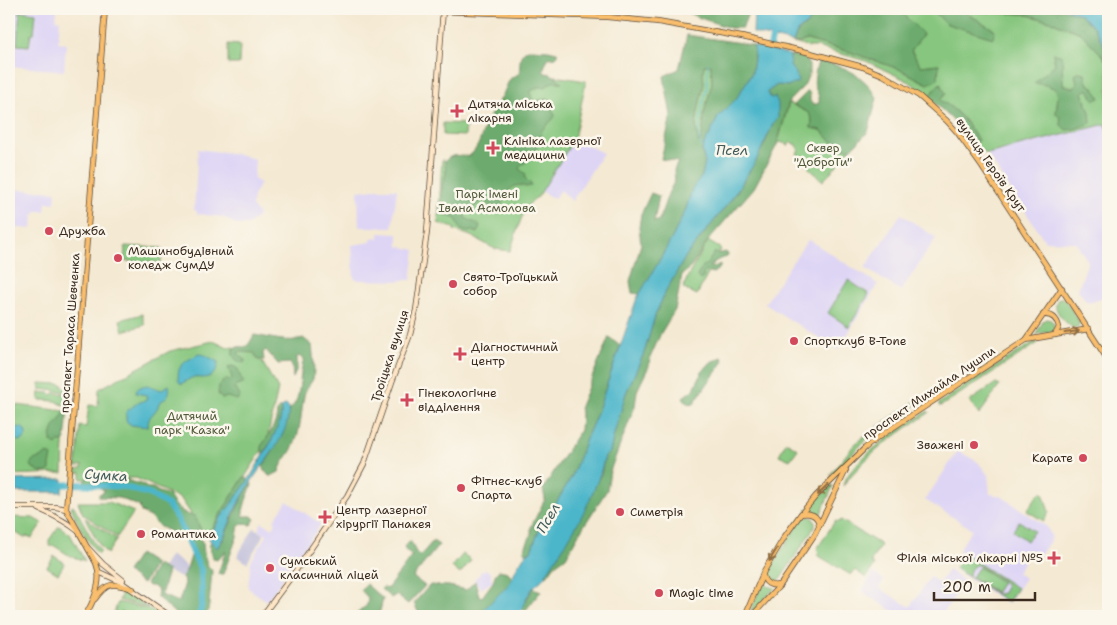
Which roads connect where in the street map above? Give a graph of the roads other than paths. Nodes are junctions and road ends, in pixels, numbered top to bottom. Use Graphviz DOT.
graph roads {
  1 [pos="105,9"];
  2 [pos="378,9"];
  3 [pos="442,10"];
  4 [pos="1062,288"];
  5 [pos="1043,315"];
  6 [pos="1089,329"];
  7 [pos="1055,335"];
  8 [pos="1026,340"];
  9 [pos="1108,360"];
  10 [pos="847,466"];
  11 [pos="9,507"];
  12 [pos="35,507"];
  13 [pos="66,509"];
  14 [pos="800,515"];
  15 [pos="819,527"];
  16 [pos="79,532"];
  17 [pos="87,547"];
  18 [pos="764,571"];
  19 [pos="99,572"];
  20 [pos="781,584"];
  21 [pos="133,590"];
  22 [pos="91,604"];
  23 [pos="85,616"];
  24 [pos="170,616"];
  25 [pos="262,616"];
  26 [pos="744,616"];
  27 [pos="752,616"];
  1 -- 13 [label="main road, проспект Тараса Шевченка"];
  2 -- 3 [label="main road, вулиця Героїв Крут"];
  3 -- 4 [label="main road, вулиця Героїв Крут"];
  3 -- 25 [label="main road, Троїцька вулиця"];
  4 -- 5 [label="main road, проспект Михайла Лушпи"];
  4 -- 6 [label="main road, вулиця Героїв Крут"];
  5 -- 7 [label="main road"];
  5 -- 8 [label="main road, проспект Михайла Лушпи"];
  7 -- 6 [label="main road, проспект Михайла Лушпи, one-way"];
  6 -- 9 [label="main road, вулиця Героїв Крут"];
  7 -- 8 [label="main road, проспект Михайла Лушпи"];
  8 -- 10 [label="main road, проспект Михайла Лушпи"];
  10 -- 14 [label="main road, проспект Михайла Лушпи, one-way"];
  10 -- 15 [label="main road, проспект Михайла Лушпи"];
  11 -- 12 [label="main road"];
  12 -- 13 [label="main road"];
  12 -- 16 [label="main road"];
  13 -- 16 [label="main road"];
  14 -- 15 [label="main road"];
  14 -- 18 [label="main road, проспект Михайла Лушпи, one-way"];
  15 -- 20 [label="main road, проспект Михайла Лушпи"];
  16 -- 17 [label="main road"];
  17 -- 19 [label="main road"];
  17 -- 21 [label="main road"];
  18 -- 20 [label="main road"];
  18 -- 26 [label="main road, проспект Михайла Лушпи"];
  19 -- 21 [label="main road"];
  19 -- 22 [label="main road"];
  20 -- 27 [label="main road, проспект Михайла Лушпи"];
  21 -- 22 [label="main road"];
  21 -- 24 [label="main road"];
  22 -- 23 [label="main road"];
}
